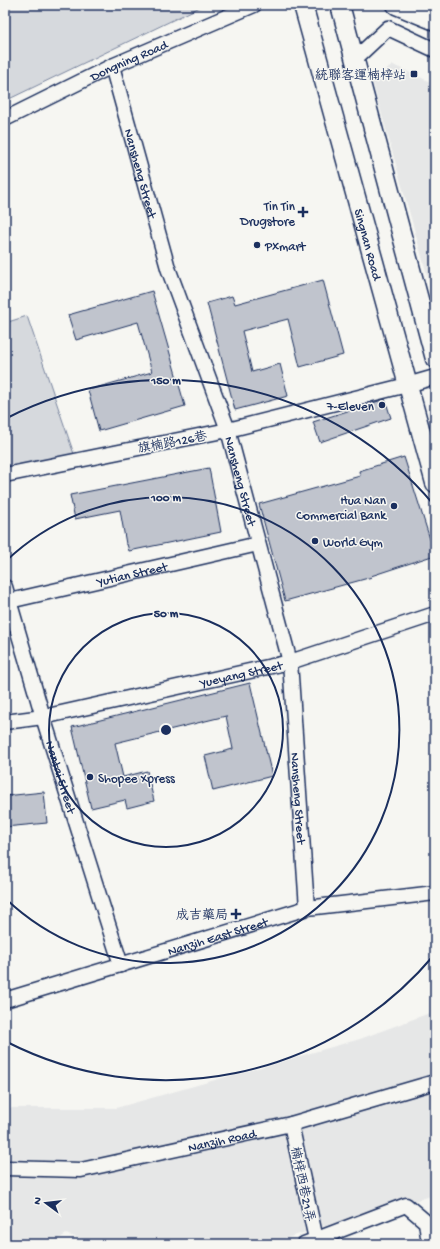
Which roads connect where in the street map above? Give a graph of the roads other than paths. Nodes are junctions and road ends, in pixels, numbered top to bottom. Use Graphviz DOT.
graph roads {
  1 [pos="254,5"];
  2 [pos="303,5"];
  3 [pos="340,5"];
  4 [pos="396,5"];
  5 [pos="435,21"];
  6 [pos="435,50"];
  7 [pos="355,59"];
  8 [pos="112,66"];
  9 [pos="5,119"];
  10 [pos="435,359"];
  11 [pos="435,377"];
  12 [pos="408,385"];
  13 [pos="228,430"];
  14 [pos="5,475"];
  15 [pos="435,483"];
  16 [pos="258,544"];
  17 [pos="5,587"];
  18 [pos="7,601"];
  19 [pos="435,614"];
  20 [pos="290,662"];
  21 [pos="43,717"];
  22 [pos="5,722"];
  23 [pos="435,893"];
  24 [pos="307,908"];
  25 [pos="121,965"];
  26 [pos="5,1000"];
  27 [pos="435,1082"];
  28 [pos="291,1124"];
  29 [pos="5,1168"];
  30 [pos="313,1243"];
  31 [pos="428,1244"];
  1 -- 8 [label="street, Dongning Road"];
  2 -- 12 [label="street, Singnan Road"];
  3 -- 7 [label="street"];
  4 -- 5 [label="street"];
  6 -- 7 [label="street"];
  7 -- 10 [label="street"];
  8 -- 9 [label="street, Dongning Road"];
  8 -- 13 [label="street, Nansheng Street"];
  11 -- 12 [label="street, 旗楠路126巷"];
  12 -- 13 [label="street, 旗楠路126巷"];
  12 -- 15 [label="street, Singnan Road"];
  13 -- 14 [label="street, 旗楠路126巷"];
  13 -- 16 [label="street, Nansheng Street"];
  16 -- 18 [label="street, Yutian Street"];
  16 -- 20 [label="street, Nansheng Street"];
  17 -- 18 [label="street, Nantai Street"];
  18 -- 21 [label="street, Nantai Street"];
  19 -- 20 [label="street, Yueyang Street"];
  20 -- 21 [label="street, Yueyang Street"];
  20 -- 24 [label="street, Nansheng Street"];
  21 -- 22 [label="street, Yueyang Street"];
  21 -- 25 [label="street, Nantai Street"];
  23 -- 24 [label="street, Nanzih East Street"];
  24 -- 25 [label="street, Nanzih East Street"];
  25 -- 26 [label="street, Nanzih East Street"];
  27 -- 28 [label="street, Nanzih Road"];
  28 -- 29 [label="street, Nanzih Road"];
  28 -- 30 [label="street, 楠梓西巷21弄"];
  30 -- 31 [label="street"];
}
